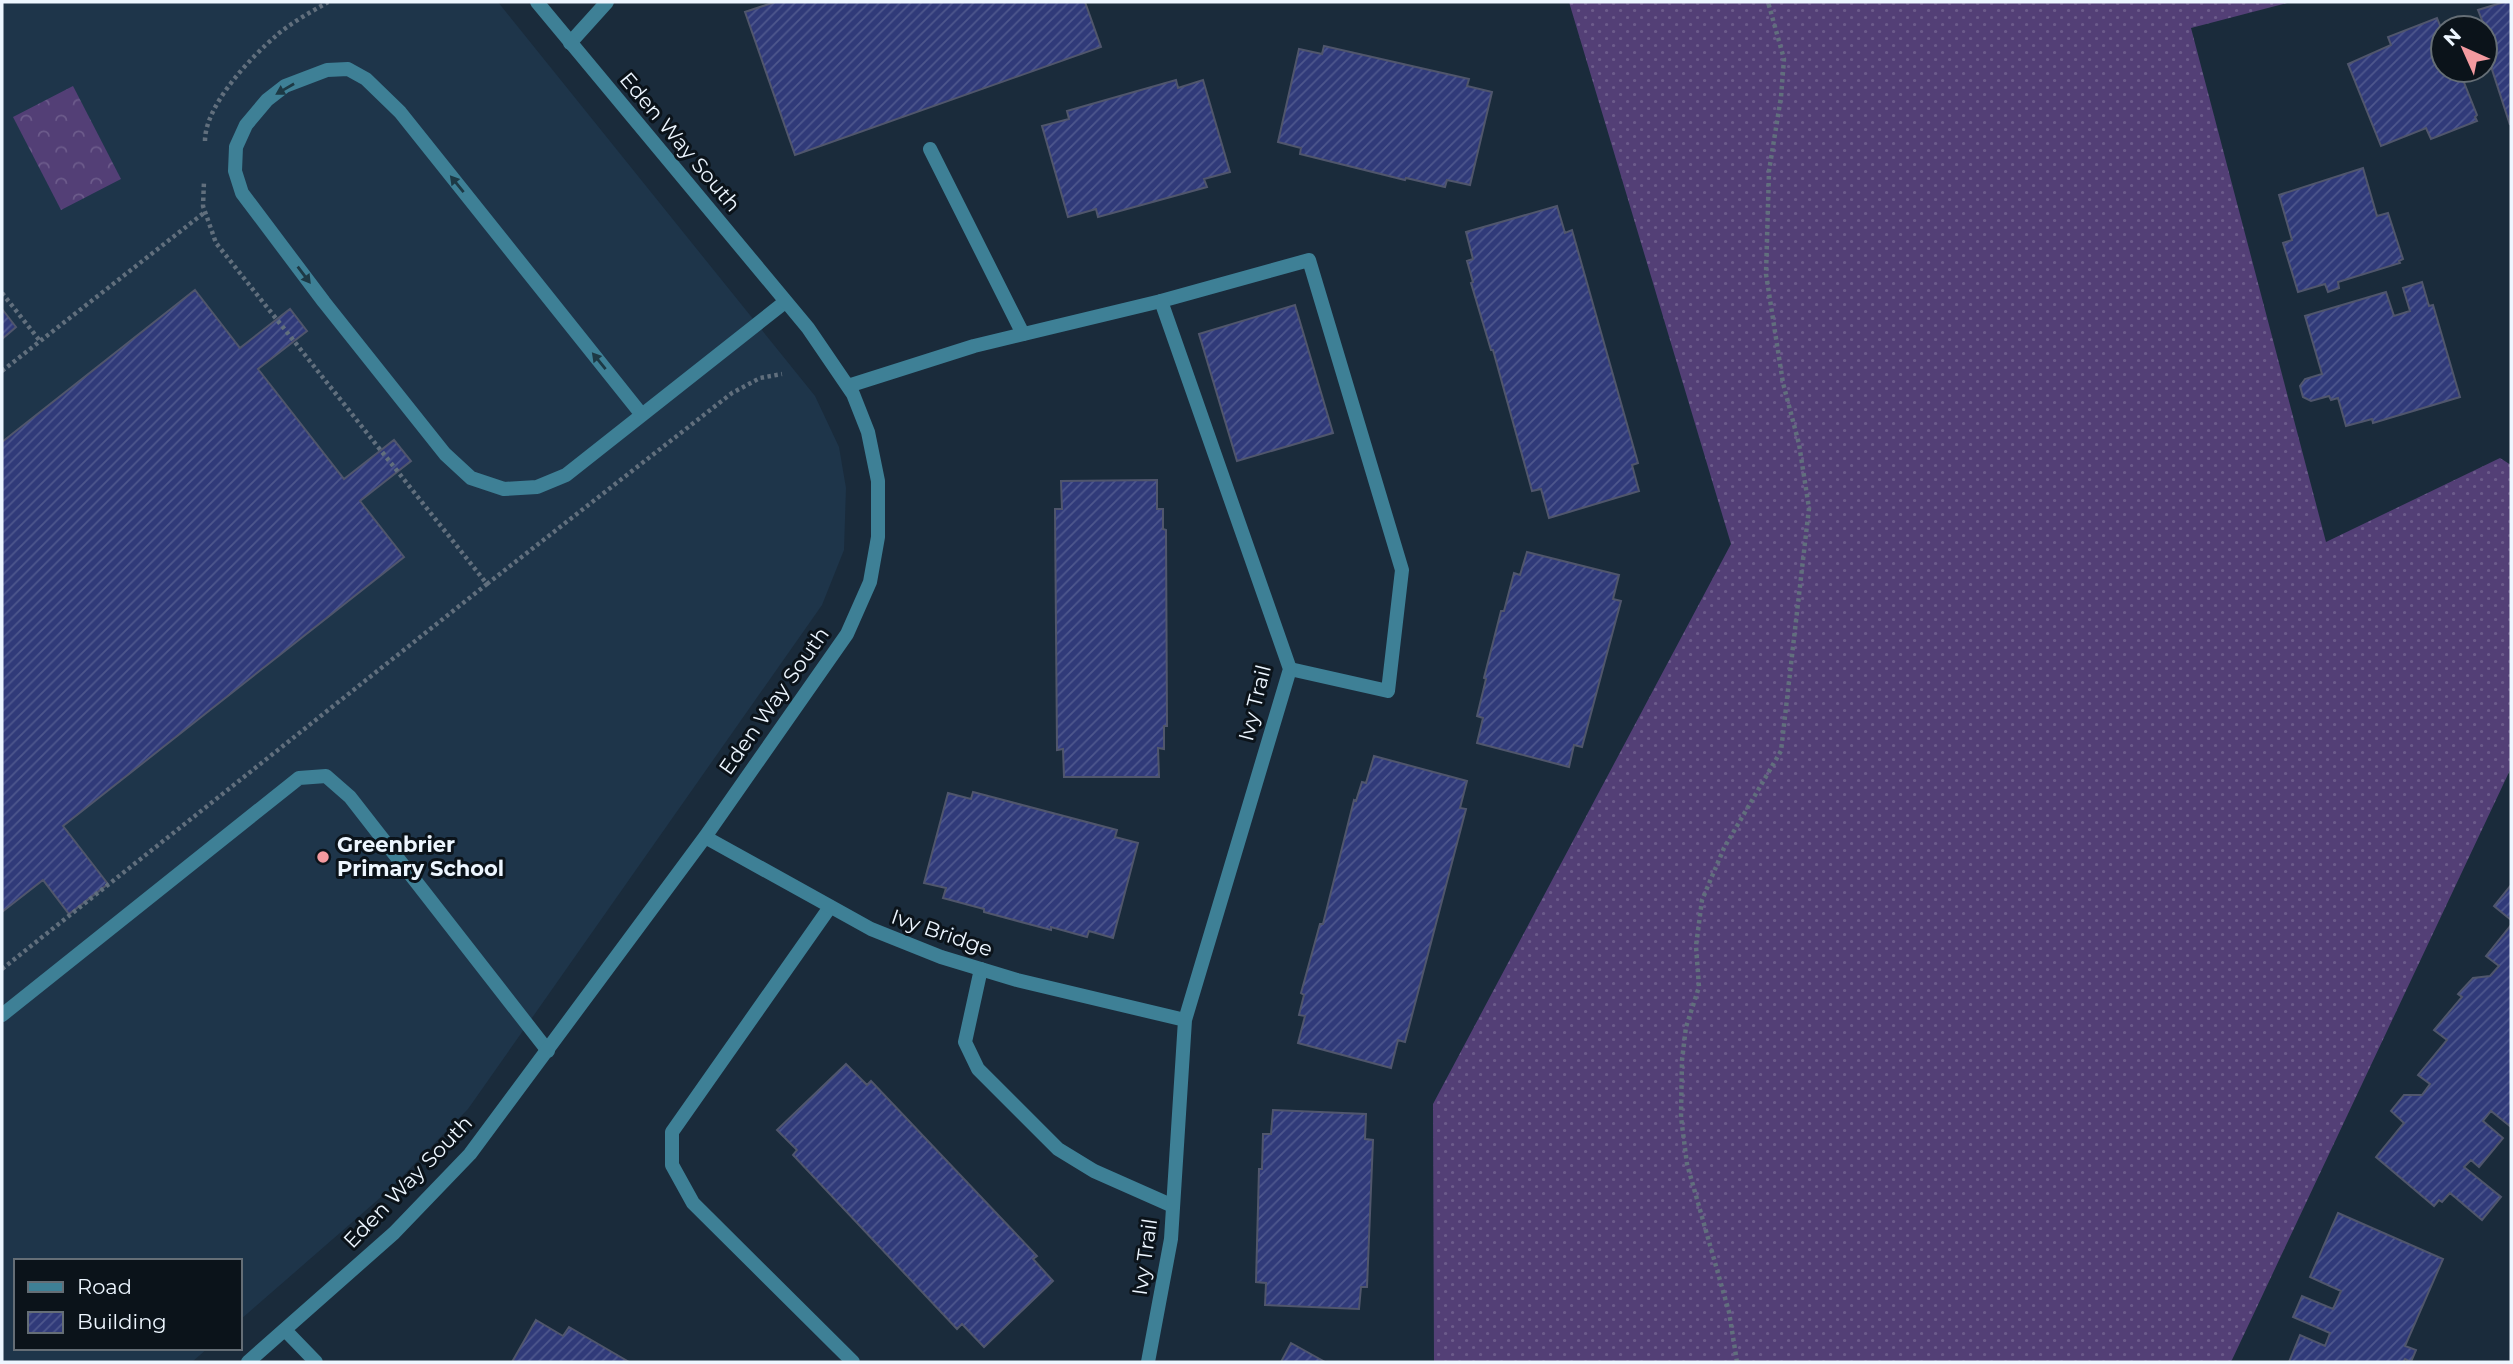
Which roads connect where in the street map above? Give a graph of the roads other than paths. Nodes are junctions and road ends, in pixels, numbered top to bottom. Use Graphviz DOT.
graph roads {
  1 [pos="537,2"];
  2 [pos="607,2"];
  3 [pos="569,43"];
  4 [pos="930,149"];
  5 [pos="1161,301"];
  6 [pos="785,302"];
  7 [pos="1023,334"];
  8 [pos="848,386"];
  9 [pos="642,415"];
  10 [pos="1290,668"];
  11 [pos="705,837"];
  12 [pos="830,907"];
  13 [pos="981,970"];
  14 [pos="2,1015"];
  15 [pos="1185,1020"];
  16 [pos="548,1051"];
  17 [pos="1173,1206"];
  18 [pos="285,1330"];
  19 [pos="248,1362"];
  20 [pos="316,1362"];
  21 [pos="853,1362"];
  22 [pos="1148,1362"];
  1 -- 3 [label="street, Eden Way South"];
  2 -- 3 [label="street"];
  3 -- 6 [label="street, Eden Way South"];
  4 -- 7 [label="street"];
  5 -- 7 [label="street"];
  5 -- 10 [label="street, Ivy Trail"];
  5 -- 10 [label="street"];
  6 -- 8 [label="street, Eden Way South"];
  6 -- 9 [label="street"];
  7 -- 8 [label="street"];
  8 -- 11 [label="street, Eden Way South"];
  9 -- 9 [label="street, one-way"];
  10 -- 15 [label="street, Ivy Trail"];
  11 -- 12 [label="street, Ivy Bridge"];
  11 -- 16 [label="street, Eden Way South"];
  12 -- 13 [label="street, Ivy Bridge"];
  12 -- 21 [label="street"];
  13 -- 15 [label="street, Ivy Bridge"];
  13 -- 17 [label="street"];
  14 -- 16 [label="street"];
  15 -- 17 [label="street, Ivy Trail"];
  16 -- 18 [label="street, Eden Way South"];
  17 -- 22 [label="street, Ivy Trail"];
  18 -- 19 [label="street, Eden Way South"];
  18 -- 20 [label="street"];
}
